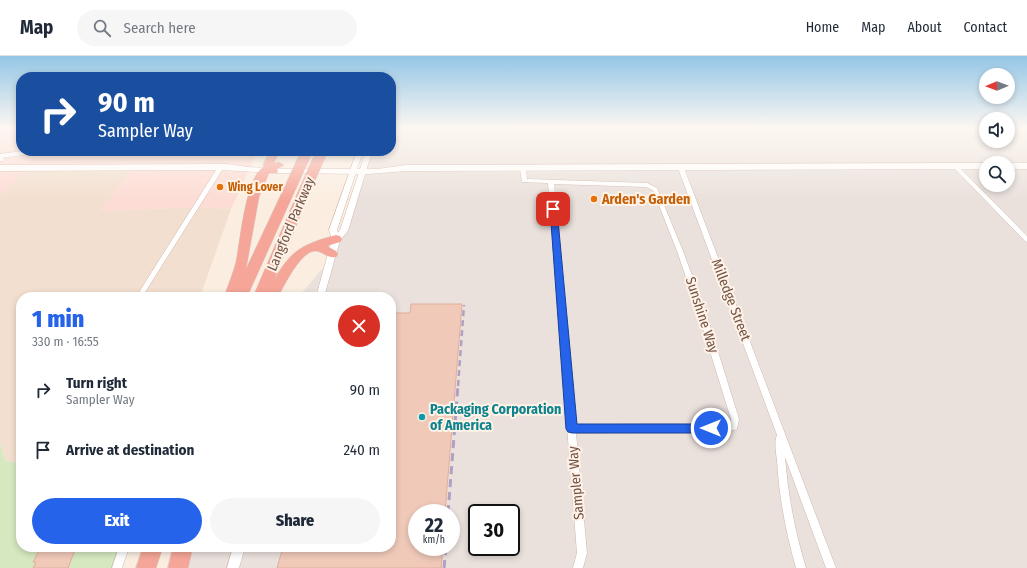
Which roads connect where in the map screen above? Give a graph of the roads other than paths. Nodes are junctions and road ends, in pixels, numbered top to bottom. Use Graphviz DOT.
graph roads {
  1 [pos="16,155"];
  2 [pos="274,156"];
  3 [pos="305,156"];
  4 [pos="320,156"];
  5 [pos="358,156"];
  6 [pos="368,156"];
  7 [pos="0,158"];
  8 [pos="979,166"];
  9 [pos="1015,166"];
  10 [pos="1027,166"];
  11 [pos="221,167"];
  12 [pos="956,167"];
  13 [pos="0,168"];
  14 [pos="271,168"];
  15 [pos="354,168"];
  16 [pos="365,168"];
  17 [pos="681,168"];
  18 [pos="523,169"];
  19 [pos="551,182"];
  20 [pos="336,239"];
  21 [pos="1027,240"];
  22 [pos="313,247"];
  23 [pos="332,254"];
  24 [pos="142,292"];
  25 [pos="233,292"];
  26 [pos="242,292"];
  27 [pos="262,292"];
  28 [pos="274,292"];
  29 [pos="321,292"];
  30 [pos="572,429"];
  31 [pos="780,431"];
  32 [pos="122,552"];
  33 [pos="151,552"];
  34 [pos="182,552"];
  35 [pos="237,552"];
  36 [pos="117,568"];
  37 [pos="146,568"];
  38 [pos="178,568"];
  39 [pos="232,568"];
  40 [pos="578,568"];
  41 [pos="801,568"];
  42 [pos="831,568"];
  1 -- 7 [label="street"];
  2 -- 14 [label="highway"];
  3 -- 26 [label="highway, Langford Parkway, bridge"];
  4 -- 27 [label="highway, Langford Parkway, bridge"];
  5 -- 15 [label="street"];
  6 -- 16 [label="street"];
  8 -- 12 [label="main road"];
  9 -- 10 [label="main road"];
  11 -- 13 [label="main road"];
  11 -- 14 [label="main road"];
  11 -- 24 [label="street"];
  12 -- 17 [label="main road"];
  12 -- 21 [label="street"];
  14 -- 15 [label="main road"];
  14 -- 25 [label="highway"];
  15 -- 16 [label="main road"];
  15 -- 20 [label="street"];
  16 -- 18 [label="main road"];
  16 -- 20 [label="street"];
  17 -- 18 [label="main road"];
  17 -- 31 [label="street, Milledge Street"];
  18 -- 19 [label="street, Sunshine Way"];
  19 -- 30 [label="street, Sampler Way"];
  19 -- 30 [label="street, Sunshine Way"];
  20 -- 22 [label="highway"];
  20 -- 23 [label="street"];
  22 -- 23 [label="highway"];
  22 -- 28 [label="highway"];
  23 -- 29 [label="street"];
  30 -- 40 [label="street, Sampler Way"];
  31 -- 41 [label="street, Milledge Street"];
  31 -- 42 [label="street, Milledge Street"];
  32 -- 36 [label="street"];
  33 -- 37 [label="highway"];
  34 -- 38 [label="highway"];
  35 -- 39 [label="street"];
}
